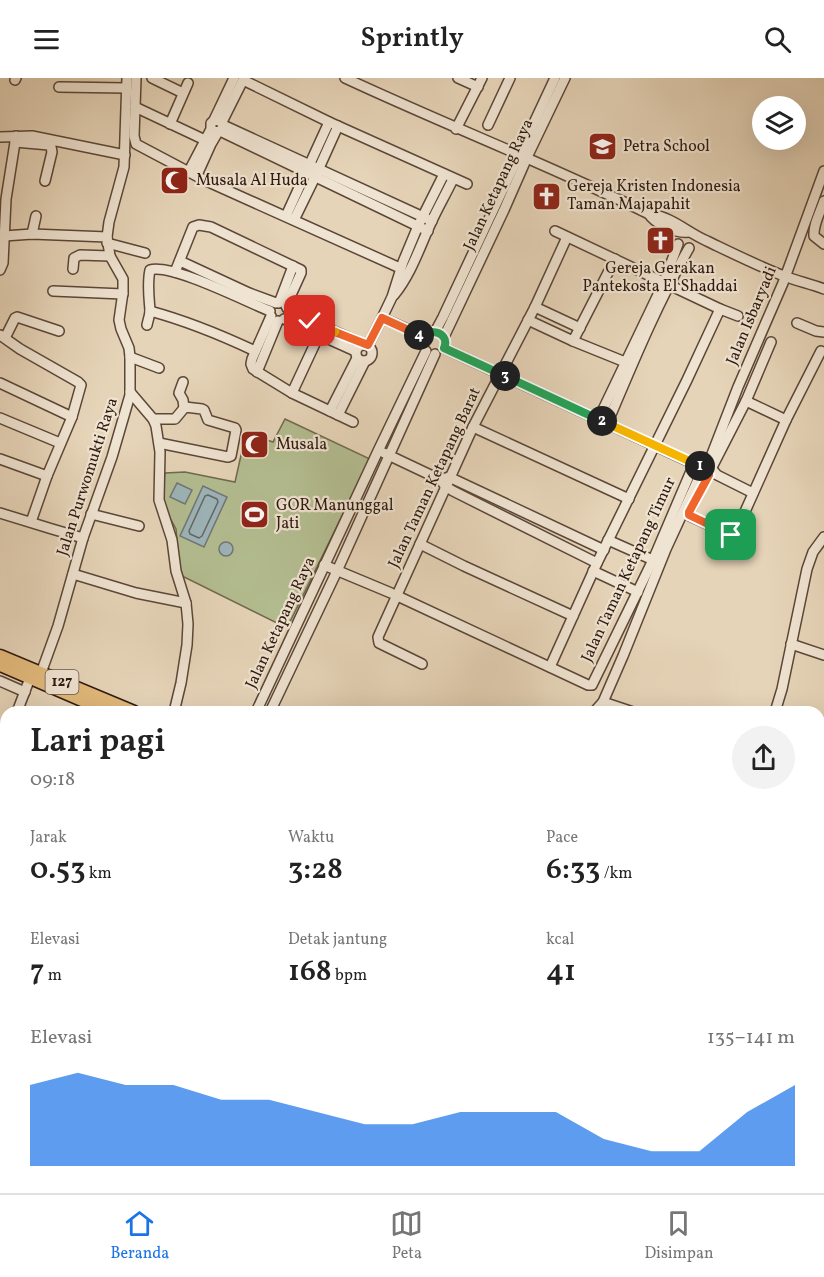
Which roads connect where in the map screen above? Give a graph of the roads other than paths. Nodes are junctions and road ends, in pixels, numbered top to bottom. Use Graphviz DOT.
graph roads {
  1 [pos="136,78"];
  2 [pos="152,78"];
  3 [pos="345,78"];
  4 [pos="459,78"];
  5 [pos="482,78"];
  6 [pos="510,78"];
  7 [pos="555,78"];
  8 [pos="565,78"];
  9 [pos="239,80"];
  10 [pos="361,81"];
  11 [pos="127,83"];
  12 [pos="59,87"];
  13 [pos="478,87"];
  14 [pos="135,107"];
  15 [pos="170,124"];
  16 [pos="334,124"];
  17 [pos="488,125"];
  18 [pos="218,127"];
  19 [pos="456,129"];
  20 [pos="0,137"];
  21 [pos="15,139"];
  22 [pos="205,140"];
  23 [pos="125,155"];
  24 [pos="523,157"];
  25 [pos="307,168"];
  26 [pos="824,171"];
  27 [pos="193,173"];
  28 [pos="317,173"];
  29 [pos="444,174"];
  30 [pos="453,179"];
  31 [pos="45,181"];
  32 [pos="466,184"];
  33 [pos="824,201"];
  34 [pos="36,216"];
  35 [pos="290,218"];
  36 [pos="428,218"];
  37 [pos="418,226"];
  38 [pos="428,231"];
  39 [pos="555,231"];
  40 [pos="32,234"];
  41 [pos="4,236"];
  42 [pos="567,237"];
  43 [pos="107,240"];
  44 [pos="678,244"];
  45 [pos="824,244"];
  46 [pos="689,248"];
  47 [pos="146,252"];
  48 [pos="110,256"];
  49 [pos="615,259"];
  50 [pos="180,261"];
  51 [pos="73,268"];
  52 [pos="0,270"];
  53 [pos="404,270"];
  54 [pos="175,272"];
  55 [pos="786,276"];
  56 [pos="667,284"];
  57 [pos="824,289"];
  58 [pos="53,291"];
  59 [pos="123,294"];
  60 [pos="535,307"];
  61 [pos="720,309"];
  62 [pos="150,311"];
  63 [pos="279,311"];
  64 [pos="738,316"];
  65 [pos="382,318"];
  66 [pos="528,320"];
  67 [pos="797,323"];
  68 [pos="147,325"];
  69 [pos="580,328"];
  70 [pos="59,331"];
  71 [pos="824,332"];
  72 [pos="439,334"];
  73 [pos="319,335"];
  74 [pos="2,336"];
  75 [pos="425,338"];
  76 [pos="573,341"];
  77 [pos="771,342"];
  78 [pos="366,345"];
  79 [pos="444,348"];
  80 [pos="255,351"];
  81 [pos="821,351"];
  82 [pos="431,352"];
  83 [pos="130,357"];
  84 [pos="359,357"];
  85 [pos="628,364"];
  86 [pos="159,368"];
  87 [pos="257,372"];
  88 [pos="501,374"];
  89 [pos="183,382"];
  90 [pos="0,383"];
  91 [pos="130,392"];
  92 [pos="292,393"];
  93 [pos="746,401"];
  94 [pos="184,408"];
  95 [pos="334,413"];
  96 [pos="72,417"];
  97 [pos="0,418"];
  98 [pos="153,419"];
  99 [pos="786,420"];
  100 [pos="353,422"];
  101 [pos="603,422"];
  102 [pos="473,427"];
  103 [pos="60,443"];
  104 [pos="159,443"];
  105 [pos="654,446"];
  106 [pos="378,451"];
  107 [pos="389,455"];
  108 [pos="0,459"];
  109 [pos="706,469"];
  110 [pos="47,476"];
  111 [pos="445,481"];
  112 [pos="753,494"];
  113 [pos="629,499"];
  114 [pos="520,510"];
  115 [pos="0,513"];
  116 [pos="92,514"];
  117 [pos="535,517"];
  118 [pos="31,522"];
  119 [pos="515,522"];
  120 [pos="139,526"];
  121 [pos="529,529"];
  122 [pos="83,538"];
  123 [pos="824,538"];
  124 [pos="608,540"];
  125 [pos="420,544"];
  126 [pos="604,550"];
  127 [pos="653,560"];
  128 [pos="324,566"];
  129 [pos="595,567"];
  130 [pos="337,571"];
  131 [pos="73,574"];
  132 [pos="638,592"];
  133 [pos="397,596"];
  134 [pos="186,603"];
  135 [pos="573,616"];
  136 [pos="791,644"];
  137 [pos="824,655"];
  138 [pos="0,656"];
  139 [pos="422,664"];
  140 [pos="0,665"];
  141 [pos="550,667"];
  142 [pos="35,676"];
  143 [pos="0,681"];
  144 [pos="270,682"];
  145 [pos="282,688"];
  146 [pos="25,692"];
  147 [pos="265,692"];
  148 [pos="277,699"];
  149 [pos="603,702"];
  150 [pos="19,706"];
  151 [pos="100,706"];
  152 [pos="118,706"];
  153 [pos="175,706"];
  154 [pos="259,706"];
  155 [pos="273,706"];
  156 [pos="599,706"];
  157 [pos="615,706"];
  158 [pos="777,706"];
  1 -- 14 [label="street"];
  2 -- 15 [label="street"];
  3 -- 10 [label="street"];
  4 -- 13 [label="street"];
  5 -- 13 [label="street"];
  6 -- 17 [label="street"];
  7 -- 24 [label="street, Jalan Ketapang Raya"];
  8 -- 24 [label="street, Jalan Ketapang Raya"];
  9 -- 16 [label="street"];
  9 -- 18 [label="street"];
  10 -- 19 [label="street"];
  11 -- 12 [label="street"];
  11 -- 23 [label="street, Jalan Purwomukti Raya"];
  13 -- 19 [label="street"];
  14 -- 15 [label="street"];
  14 -- 27 [label="street"];
  15 -- 22 [label="street"];
  16 -- 25 [label="street"];
  16 -- 28 [label="street"];
  16 -- 29 [label="street"];
  18 -- 22 [label="street"];
  18 -- 25 [label="street"];
  18 -- 27 [label="street"];
  19 -- 24 [label="street"];
  20 -- 21 [label="street"];
  21 -- 23 [label="street"];
  21 -- 31 [label="street"];
  21 -- 41 [label="street"];
  22 -- 27 [label="street"];
  23 -- 43 [label="street, Jalan Purwomukti Raya"];
  24 -- 55 [label="street"];
  24 -- 72 [label="street, Jalan Ketapang Raya"];
  25 -- 28 [label="street"];
  25 -- 35 [label="street"];
  26 -- 55 [label="street, Jalan Isbaryadi"];
  27 -- 35 [label="street"];
  28 -- 35 [label="street"];
  28 -- 36 [label="street"];
  28 -- 37 [label="street"];
  29 -- 30 [label="street"];
  29 -- 36 [label="street"];
  30 -- 32 [label="street"];
  30 -- 36 [label="street"];
  33 -- 45 [label="street"];
  34 -- 40 [label="street"];
  35 -- 53 [label="street"];
  36 -- 37 [label="street"];
  36 -- 38 [label="street"];
  37 -- 38 [label="street"];
  37 -- 53 [label="street"];
  38 -- 53 [label="street"];
  39 -- 42 [label="street"];
  40 -- 41 [label="street"];
  40 -- 43 [label="street"];
  41 -- 52 [label="street"];
  42 -- 49 [label="street"];
  42 -- 60 [label="street, Jalan Taman Ketapang Barat"];
  43 -- 47 [label="street"];
  43 -- 48 [label="street, Jalan Purwomukti Raya"];
  44 -- 56 [label="street"];
  46 -- 56 [label="street"];
  48 -- 51 [label="street"];
  48 -- 59 [label="street, Jalan Purwomukti Raya"];
  49 -- 56 [label="street"];
  49 -- 69 [label="street"];
  50 -- 54 [label="street"];
  50 -- 63 [label="street"];
  50 -- 63 [label="street"];
  53 -- 65 [label="street"];
  54 -- 62 [label="street"];
  54 -- 63 [label="street"];
  55 -- 57 [label="street"];
  55 -- 109 [label="street, Jalan Isbaryadi"];
  56 -- 61 [label="street"];
  56 -- 85 [label="street"];
  58 -- 59 [label="street"];
  59 -- 83 [label="street, Jalan Purwomukti Raya"];
  60 -- 66 [label="street, Jalan Taman Ketapang Barat"];
  60 -- 69 [label="street"];
  61 -- 64 [label="street"];
  61 -- 105 [label="street, Jalan Taman Ketapang Timur"];
  62 -- 68 [label="street"];
  62 -- 80 [label="street"];
  63 -- 73 [label="street"];
  63 -- 78 [label="street"];
  63 -- 80 [label="street"];
  63 -- 87 [label="street"];
  65 -- 75 [label="street"];
  65 -- 78 [label="street"];
  66 -- 76 [label="street"];
  66 -- 88 [label="street, Jalan Taman Ketapang Barat"];
  67 -- 71 [label="street"];
  69 -- 76 [label="street"];
  70 -- 74 [label="street"];
  72 -- 75 [label="street"];
  72 -- 79 [label="street"];
  73 -- 84 [label="street"];
  73 -- 92 [label="street"];
  74 -- 96 [label="street"];
  75 -- 82 [label="street"];
  76 -- 85 [label="street"];
  77 -- 93 [label="street"];
  78 -- 84 [label="street"];
  78 -- 84 [label="street"];
  79 -- 82 [label="street"];
  79 -- 88 [label="street"];
  80 -- 87 [label="street"];
  81 -- 99 [label="street"];
  82 -- 106 [label="street, Jalan Ketapang Raya"];
  82 -- 107 [label="street, Jalan Ketapang Raya"];
  83 -- 86 [label="street"];
  83 -- 91 [label="street, Jalan Purwomukti Raya"];
  84 -- 95 [label="street"];
  85 -- 101 [label="street"];
  87 -- 92 [label="street"];
  88 -- 101 [label="street"];
  88 -- 102 [label="street, Jalan Taman Ketapang Barat"];
  89 -- 94 [label="street"];
  90 -- 96 [label="street"];
  91 -- 98 [label="street"];
  91 -- 116 [label="street, Jalan Purwomukti Raya"];
  92 -- 95 [label="street"];
  93 -- 99 [label="street"];
  93 -- 109 [label="street"];
  94 -- 98 [label="street"];
  94 -- 104 [label="street"];
  95 -- 100 [label="street"];
  96 -- 103 [label="street"];
  97 -- 103 [label="street"];
  98 -- 104 [label="street"];
  99 -- 112 [label="street"];
  101 -- 105 [label="street"];
  102 -- 111 [label="street, Jalan Taman Ketapang Barat"];
  102 -- 113 [label="street"];
  103 -- 110 [label="street"];
  104 -- 134 [label="street"];
  105 -- 109 [label="street"];
  105 -- 113 [label="street, Jalan Taman Ketapang Timur"];
  106 -- 107 [label="street"];
  106 -- 128 [label="street, Jalan Ketapang Raya"];
  107 -- 111 [label="street"];
  107 -- 130 [label="street, Jalan Ketapang Raya"];
  108 -- 110 [label="street"];
  109 -- 112 [label="street"];
  109 -- 112 [label="street"];
  109 -- 127 [label="street, Jalan Taman Ketapang Timur"];
  109 -- 149 [label="street"];
  110 -- 118 [label="street"];
  111 -- 114 [label="street"];
  111 -- 119 [label="street"];
  111 -- 125 [label="street, Jalan Taman Ketapang Barat"];
  113 -- 124 [label="street, Jalan Taman Ketapang Timur"];
  114 -- 117 [label="street"];
  114 -- 119 [label="street"];
  115 -- 118 [label="street"];
  116 -- 120 [label="street"];
  116 -- 122 [label="street, Jalan Purwomukti Raya"];
  117 -- 121 [label="street"];
  117 -- 126 [label="street"];
  118 -- 122 [label="street"];
  119 -- 121 [label="street"];
  121 -- 129 [label="street"];
  122 -- 131 [label="street, Jalan Purwomukti Raya"];
  123 -- 136 [label="street"];
  124 -- 126 [label="street, Jalan Taman Ketapang Timur"];
  124 -- 127 [label="street"];
  125 -- 133 [label="street, Jalan Taman Ketapang Barat"];
  125 -- 135 [label="street"];
  126 -- 129 [label="street, Jalan Taman Ketapang Timur"];
  127 -- 132 [label="street, Jalan Taman Ketapang Timur"];
  128 -- 130 [label="street"];
  128 -- 144 [label="street, Jalan Ketapang Raya"];
  129 -- 132 [label="street"];
  129 -- 135 [label="street, Jalan Taman Ketapang Timur"];
  130 -- 133 [label="street"];
  130 -- 145 [label="street, Jalan Ketapang Raya"];
  131 -- 134 [label="street"];
  131 -- 142 [label="street, Jalan Purwomukti Raya"];
  132 -- 141 [label="street, Jalan Taman Ketapang Timur"];
  133 -- 139 [label="street, Jalan Taman Ketapang Barat"];
  133 -- 141 [label="street"];
  134 -- 153 [label="street"];
  135 -- 141 [label="street, Jalan Taman Ketapang Timur"];
  136 -- 137 [label="street"];
  136 -- 158 [label="street"];
  138 -- 142 [label="main road, 127"];
  140 -- 142 [label="main road, 127"];
  142 -- 146 [label="street, Jalan Purwomukti Raya"];
  142 -- 151 [label="main road, 127"];
  142 -- 152 [label="main road, 127"];
  143 -- 146 [label="street"];
  144 -- 145 [label="street"];
  144 -- 147 [label="street, Jalan Ketapang Raya"];
  145 -- 148 [label="street, Jalan Ketapang Raya"];
  146 -- 150 [label="street, Jalan Purwomukti Raya"];
  147 -- 148 [label="street"];
  147 -- 154 [label="street, Jalan Ketapang Raya"];
  148 -- 155 [label="street, Jalan Ketapang Raya"];
  149 -- 156 [label="street"];
  149 -- 157 [label="street"];
}
